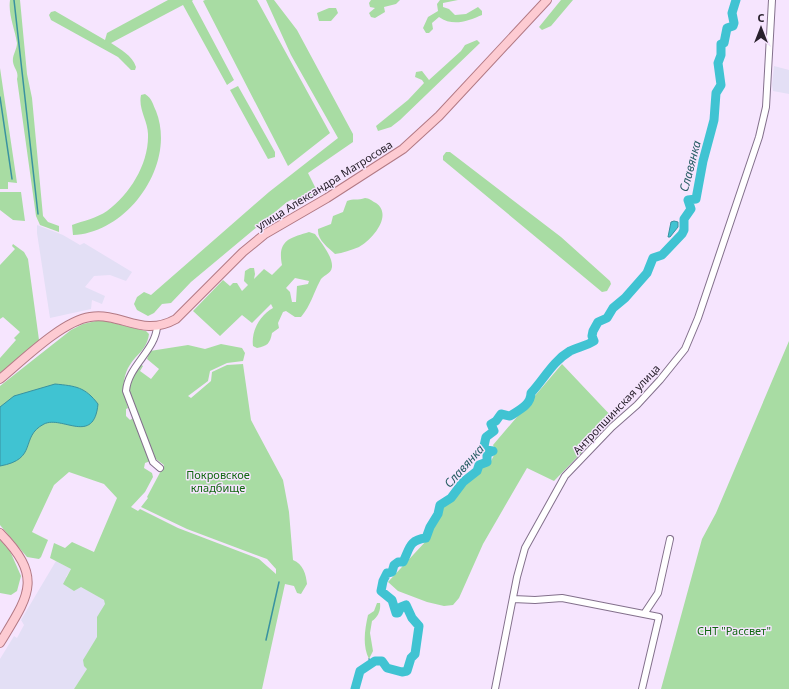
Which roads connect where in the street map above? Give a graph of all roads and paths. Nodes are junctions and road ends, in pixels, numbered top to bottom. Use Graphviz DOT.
graph roads {
  1 [pos="547,0"];
  2 [pos="772,0"];
  3 [pos="157,327"];
  4 [pos="0,379"];
  5 [pos="160,468"];
  6 [pos="0,533"];
  7 [pos="670,539"];
  8 [pos="513,599"];
  9 [pos="644,614"];
  10 [pos="0,643"];
  11 [pos="495,689"];
  12 [pos="642,689"];
  1 -- 3 [label="main road, улица Александра Матросова"];
  2 -- 8 [label="street, Антропшинская улица"];
  3 -- 4 [label="main road"];
  3 -- 5 [label="street"];
  6 -- 10 [label="main road"];
  7 -- 9 [label="street"];
  8 -- 9 [label="street"];
  8 -- 11 [label="street, Антропшинская улица"];
  9 -- 12 [label="street"];
}
